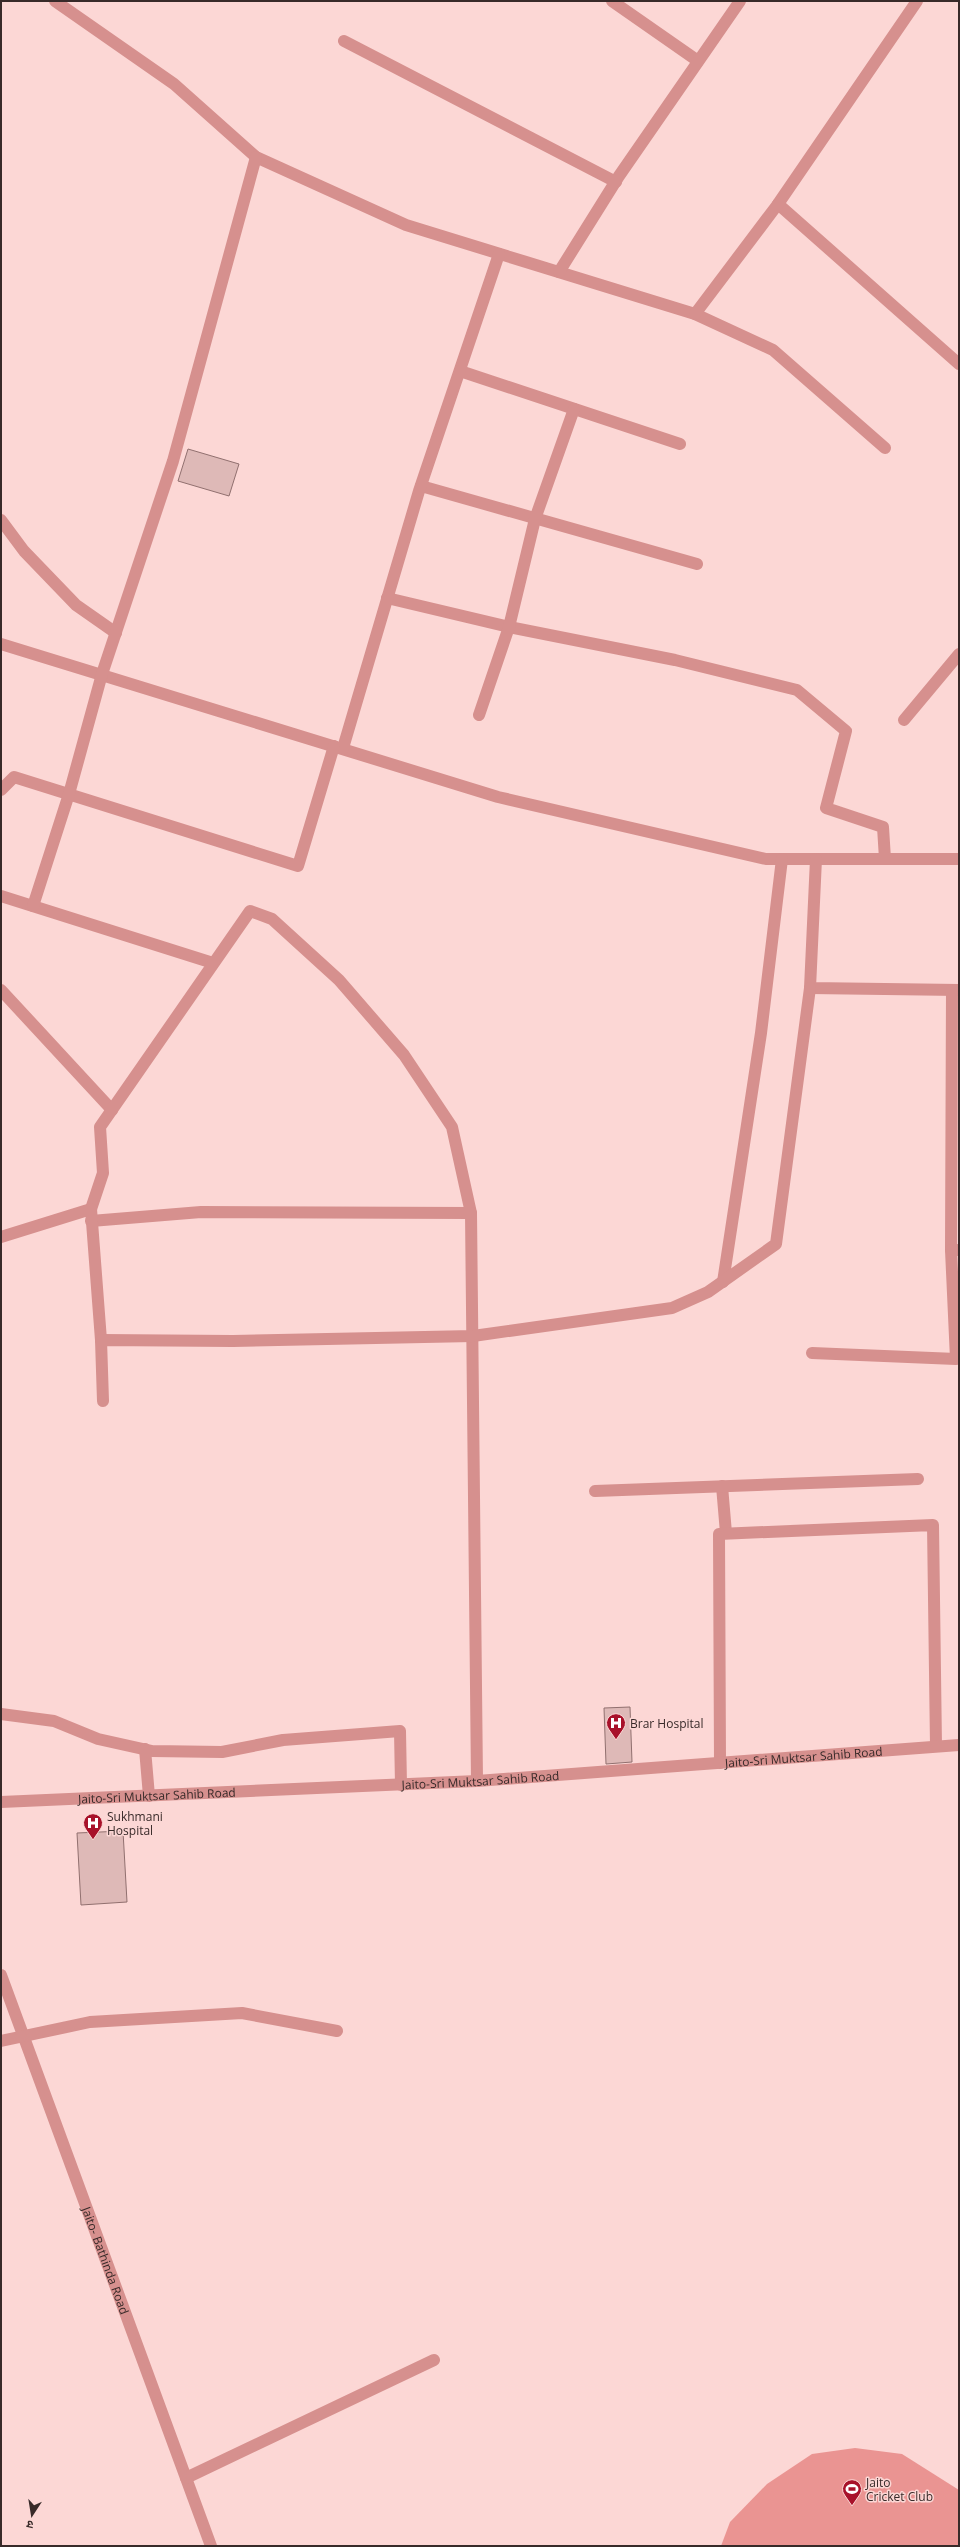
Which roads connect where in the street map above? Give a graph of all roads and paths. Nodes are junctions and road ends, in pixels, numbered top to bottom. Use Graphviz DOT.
graph roads {
  1 [pos="55,1"];
  2 [pos="612,1"];
  3 [pos="740,1"];
  4 [pos="917,1"];
  5 [pos="344,41"];
  6 [pos="698,61"];
  7 [pos="256,157"];
  8 [pos="616,182"];
  9 [pos="778,204"];
  10 [pos="499,254"];
  11 [pos="559,272"];
  12 [pos="695,314"];
  13 [pos="959,364"];
  14 [pos="460,371"];
  15 [pos="574,409"];
  16 [pos="680,444"];
  17 [pos="885,448"];
  18 [pos="421,486"];
  19 [pos="535,519"];
  20 [pos="1,520"];
  21 [pos="697,564"];
  22 [pos="387,598"];
  23 [pos="509,627"];
  24 [pos="116,633"];
  25 [pos="1,644"];
  26 [pos="959,654"];
  27 [pos="102,674"];
  28 [pos="479,715"];
  29 [pos="904,720"];
  30 [pos="339,747"];
  31 [pos="1,790"];
  32 [pos="69,794"];
  33 [pos="782,859"];
  34 [pos="816,859"];
  35 [pos="885,859"];
  36 [pos="959,859"];
  37 [pos="1,896"];
  38 [pos="33,906"];
  39 [pos="213,963"];
  40 [pos="810,988"];
  41 [pos="1,990"];
  42 [pos="956,990"];
  43 [pos="112,1110"];
  44 [pos="471,1213"];
  45 [pos="91,1215"];
  46 [pos="1,1237"];
  47 [pos="955,1250"];
  48 [pos="723,1282"];
  49 [pos="473,1336"];
  50 [pos="101,1340"];
  51 [pos="812,1353"];
  52 [pos="103,1401"];
  53 [pos="918,1478"];
  54 [pos="722,1486"];
  55 [pos="595,1491"];
  56 [pos="726,1533"];
  57 [pos="1,1714"];
  58 [pos="959,1745"];
  59 [pos="936,1746"];
  60 [pos="145,1749"];
  61 [pos="720,1763"];
  62 [pos="477,1782"];
  63 [pos="401,1785"];
  64 [pos="149,1796"];
  65 [pos="1,1802"];
  66 [pos="1,1975"];
  67 [pos="338,2031"];
  68 [pos="23,2037"];
  69 [pos="1,2041"];
  70 [pos="434,2360"];
  71 [pos="186,2478"];
  72 [pos="211,2546"];
  1 -- 7 [label="street"];
  2 -- 6 [label="street"];
  3 -- 6 [label="street"];
  4 -- 9 [label="street"];
  5 -- 8 [label="street"];
  6 -- 8 [label="street"];
  7 -- 10 [label="street"];
  7 -- 24 [label="street"];
  8 -- 11 [label="street"];
  9 -- 12 [label="street"];
  9 -- 13 [label="street"];
  10 -- 11 [label="street"];
  10 -- 14 [label="street"];
  11 -- 12 [label="street"];
  12 -- 17 [label="street"];
  14 -- 15 [label="street"];
  14 -- 18 [label="street"];
  15 -- 16 [label="street"];
  15 -- 19 [label="street"];
  18 -- 19 [label="street"];
  18 -- 22 [label="street"];
  19 -- 21 [label="street"];
  19 -- 23 [label="street"];
  20 -- 24 [label="street"];
  22 -- 23 [label="street"];
  22 -- 30 [label="street"];
  23 -- 28 [label="street"];
  23 -- 35 [label="street"];
  24 -- 27 [label="street"];
  25 -- 27 [label="street"];
  26 -- 29 [label="street"];
  27 -- 30 [label="street"];
  27 -- 32 [label="street"];
  30 -- 32 [label="street"];
  30 -- 33 [label="street"];
  31 -- 32 [label="street"];
  32 -- 38 [label="street"];
  33 -- 34 [label="street"];
  33 -- 48 [label="street"];
  34 -- 35 [label="street"];
  34 -- 40 [label="street"];
  35 -- 36 [label="street"];
  37 -- 38 [label="street"];
  38 -- 39 [label="street"];
  39 -- 43 [label="street"];
  39 -- 44 [label="street"];
  40 -- 42 [label="street"];
  40 -- 48 [label="street"];
  41 -- 43 [label="street"];
  42 -- 47 [label="street"];
  43 -- 45 [label="street"];
  44 -- 45 [label="street"];
  44 -- 49 [label="street"];
  45 -- 46 [label="street"];
  45 -- 50 [label="street"];
  47 -- 51 [label="street"];
  48 -- 49 [label="street"];
  49 -- 50 [label="street"];
  49 -- 62 [label="street"];
  50 -- 52 [label="street"];
  53 -- 54 [label="street"];
  54 -- 55 [label="street"];
  54 -- 56 [label="street"];
  56 -- 59 [label="street"];
  56 -- 61 [label="street"];
  57 -- 60 [label="street"];
  58 -- 59 [label="street, Jaito-Sri Muktsar Sahib Road"];
  59 -- 61 [label="street, Jaito-Sri Muktsar Sahib Road"];
  60 -- 63 [label="street"];
  60 -- 64 [label="street"];
  61 -- 62 [label="street, Jaito-Sri Muktsar Sahib Road"];
  62 -- 63 [label="street, Jaito-Sri Muktsar Sahib Road"];
  63 -- 64 [label="street, Jaito-Sri Muktsar Sahib Road"];
  64 -- 65 [label="street, Jaito-Sri Muktsar Sahib Road"];
  66 -- 68 [label="street, Jaito- Bathinda Road"];
  67 -- 68 [label="street"];
  68 -- 69 [label="street"];
  68 -- 71 [label="street, Jaito- Bathinda Road"];
  70 -- 71 [label="street"];
  71 -- 72 [label="street, Jaito- Bathinda Road"];
}
